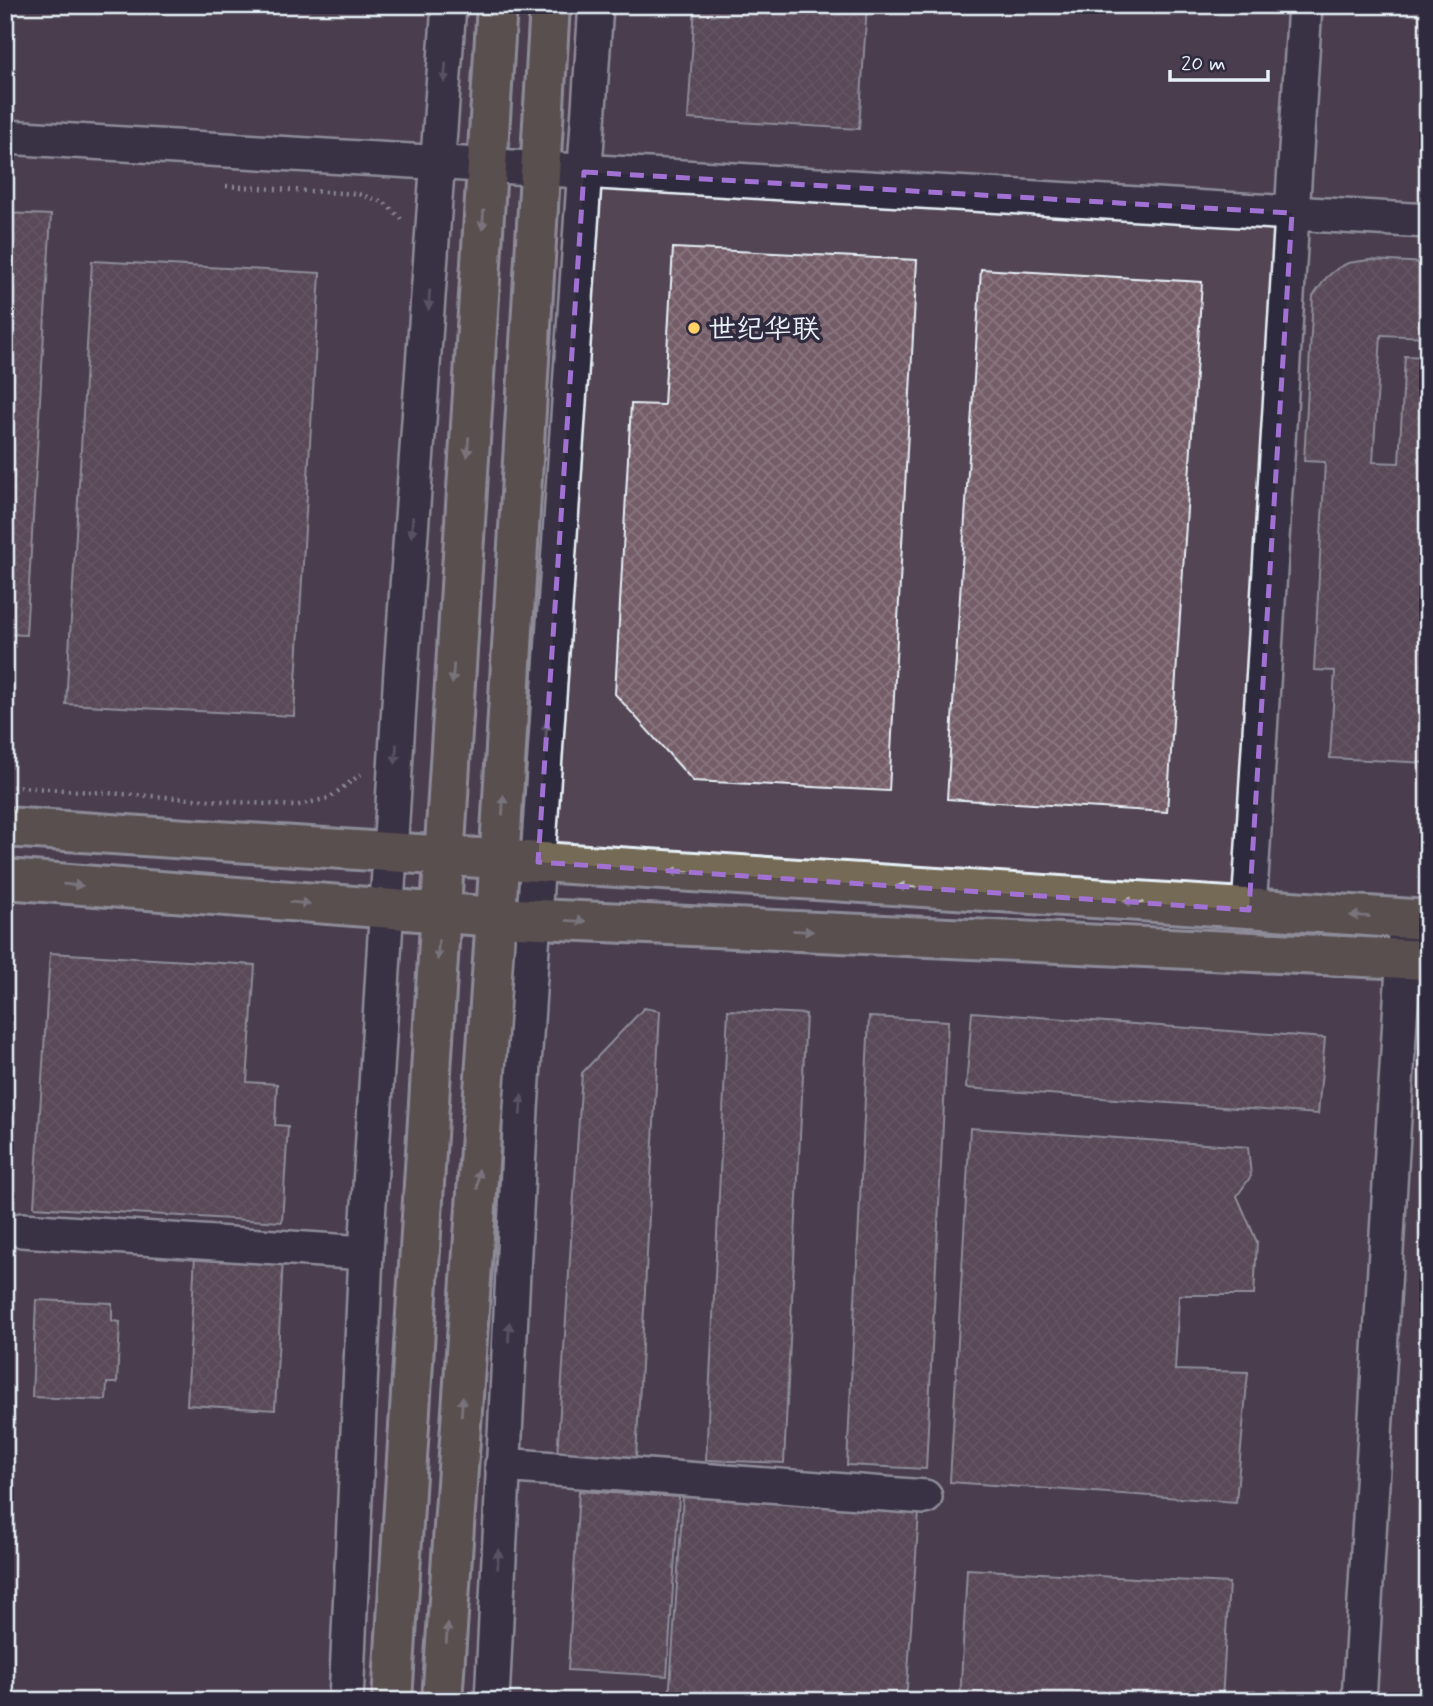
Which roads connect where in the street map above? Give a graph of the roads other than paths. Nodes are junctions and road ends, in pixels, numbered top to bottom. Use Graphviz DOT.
graph roads {
  1 [pos="449,5"];
  2 [pos="497,5"];
  3 [pos="550,5"];
  4 [pos="596,5"];
  5 [pos="1305,5"];
  6 [pos="5,137"];
  7 [pos="439,163"];
  8 [pos="486,166"];
  9 [pos="539,169"];
  10 [pos="584,172"];
  11 [pos="1292,213"];
  12 [pos="1428,221"];
  13 [pos="5,827"];
  14 [pos="390,851"];
  15 [pos="442,855"];
  16 [pos="500,859"];
  17 [pos="538,862"];
  18 [pos="5,879"];
  19 [pos="387,910"];
  20 [pos="1249,910"];
  21 [pos="440,913"];
  22 [pos="496,917"];
  23 [pos="534,919"];
  24 [pos="1417,919"];
  25 [pos="1416,959"];
  26 [pos="22,1230"];
  27 [pos="366,1253"];
  28 [pos="502,1465"];
  29 [pos="925,1497"];
  30 [pos="345,1701"];
  31 [pos="392,1701"];
  32 [pos="442,1701"];
  33 [pos="492,1701"];
  34 [pos="1359,1701"];
  1 -- 7 [label="street, one-way"];
  2 -- 8 [label="main road"];
  3 -- 9 [label="main road"];
  4 -- 10 [label="street"];
  5 -- 11 [label="street"];
  6 -- 7 [label="street"];
  7 -- 8 [label="street"];
  7 -- 14 [label="street, one-way"];
  8 -- 9 [label="street"];
  8 -- 15 [label="main road, one-way"];
  9 -- 10 [label="street"];
  16 -- 9 [label="main road, one-way"];
  10 -- 11 [label="street"];
  17 -- 10 [label="street, one-way"];
  11 -- 12 [label="street"];
  11 -- 20 [label="street"];
  13 -- 14 [label="main road"];
  14 -- 15 [label="main road"];
  14 -- 19 [label="street"];
  15 -- 16 [label="main road"];
  15 -- 21 [label="main road"];
  16 -- 17 [label="main road"];
  16 -- 22 [label="main road"];
  20 -- 17 [label="main road, one-way"];
  17 -- 23 [label="street"];
  18 -- 19 [label="main road, one-way"];
  19 -- 21 [label="main road"];
  19 -- 27 [label="street"];
  24 -- 20 [label="main road, one-way"];
  21 -- 22 [label="main road"];
  21 -- 31 [label="main road, one-way"];
  22 -- 23 [label="main road"];
  32 -- 22 [label="main road, one-way"];
  23 -- 25 [label="main road, one-way"];
  28 -- 23 [label="street, one-way"];
  24 -- 25 [label="street"];
  25 -- 34 [label="street"];
  26 -- 27 [label="street"];
  27 -- 30 [label="street"];
  28 -- 29 [label="street"];
  33 -- 28 [label="street, one-way"];
}
